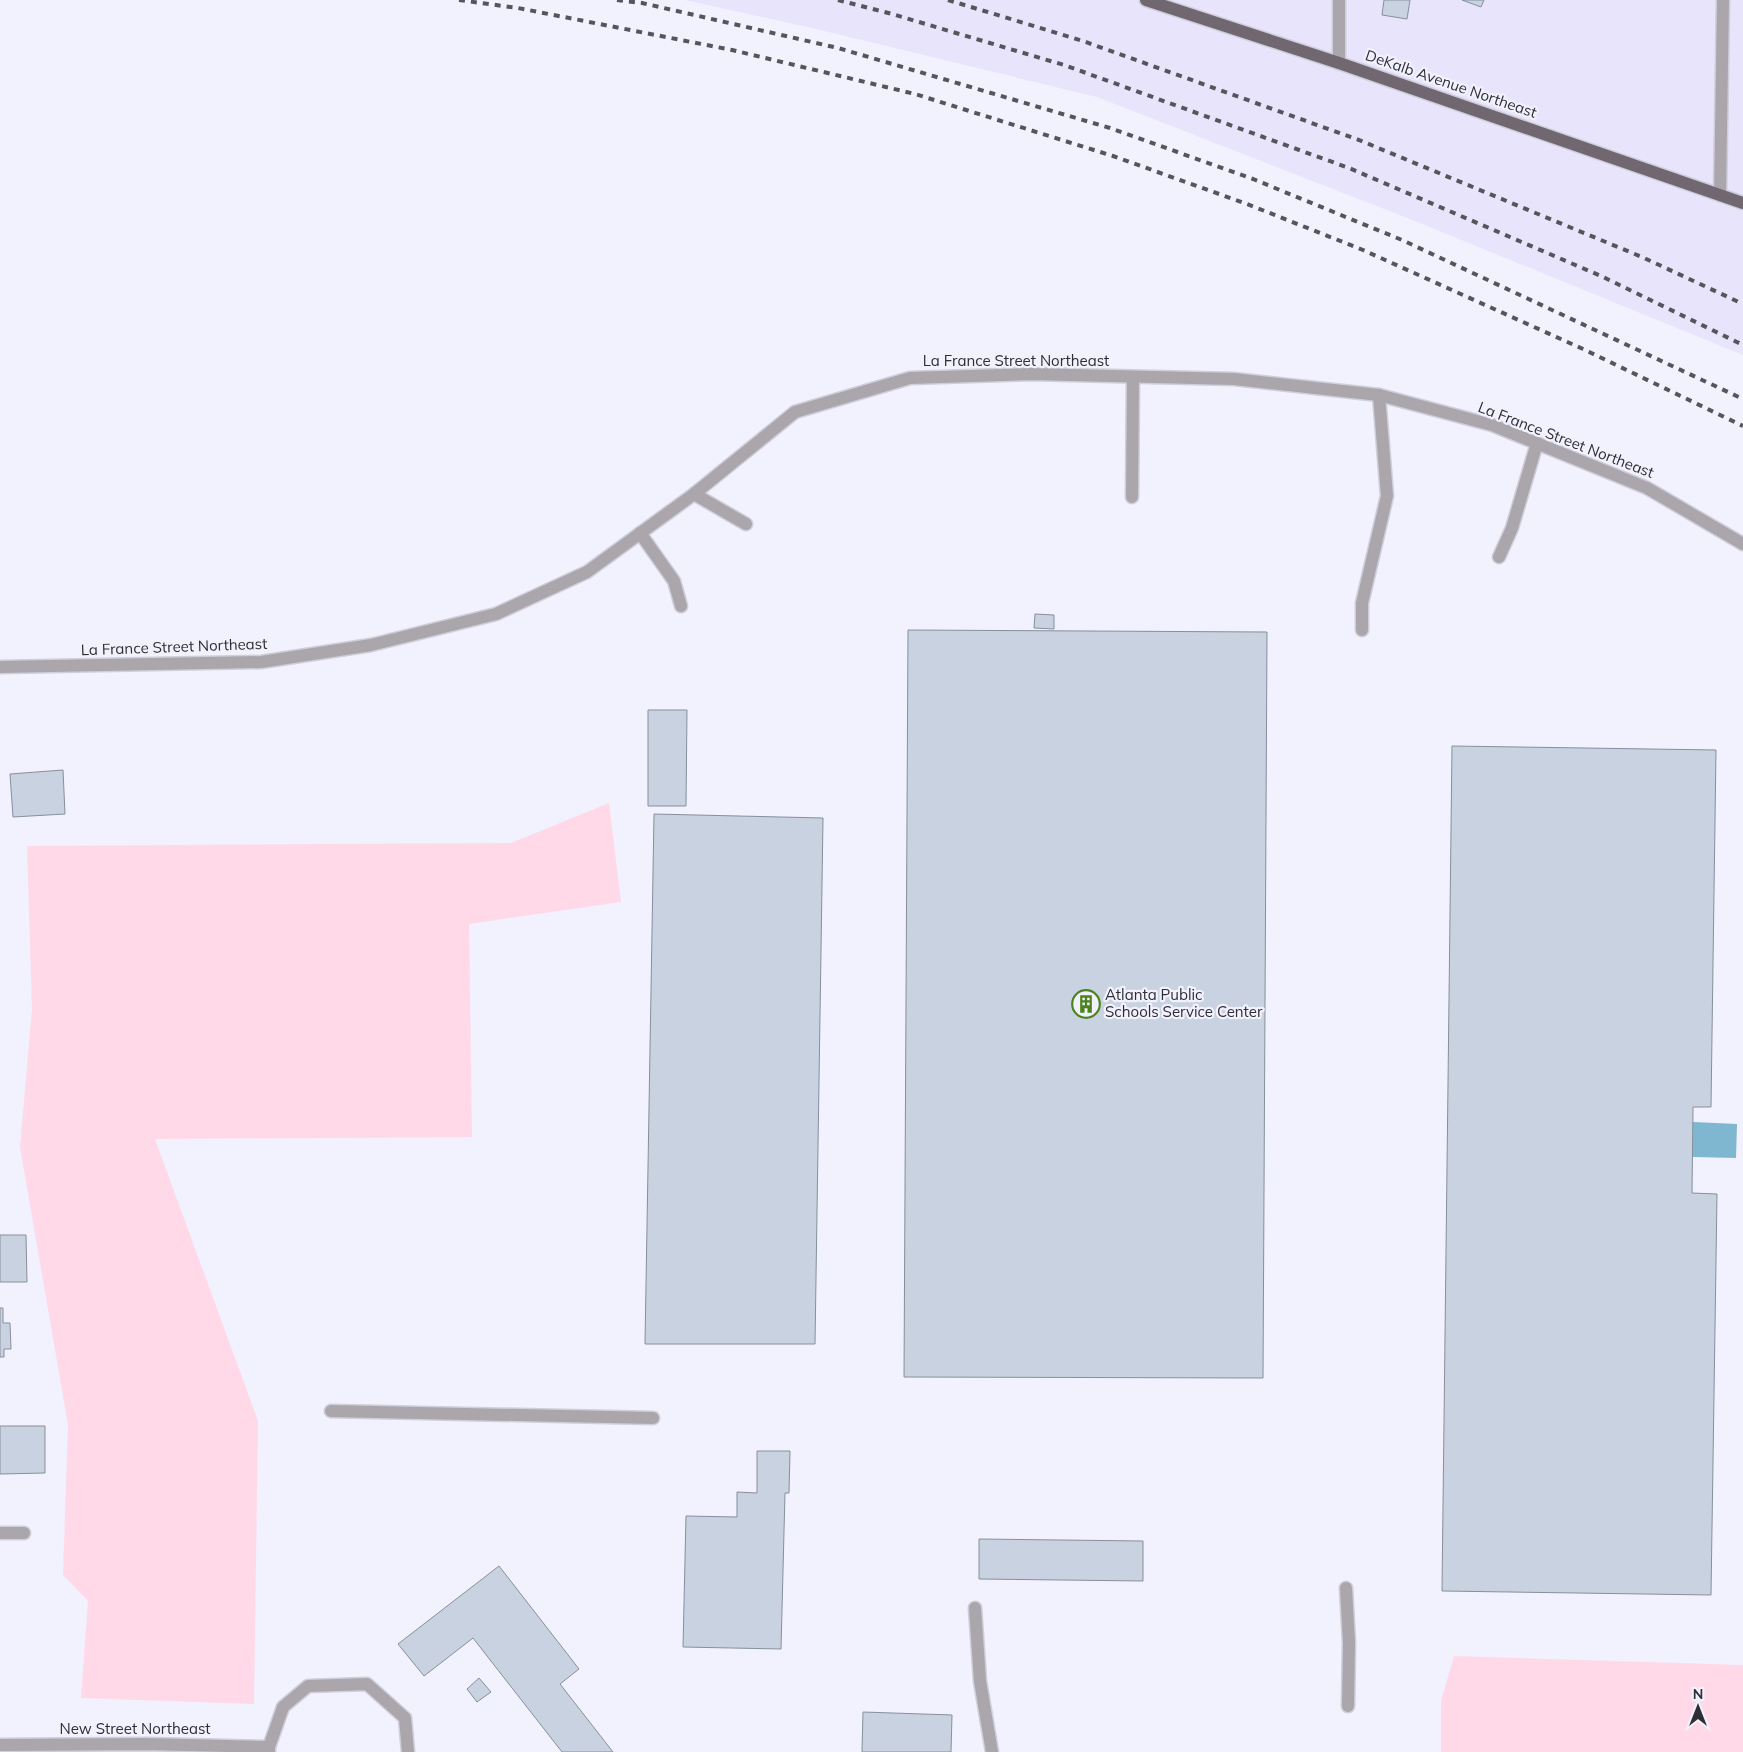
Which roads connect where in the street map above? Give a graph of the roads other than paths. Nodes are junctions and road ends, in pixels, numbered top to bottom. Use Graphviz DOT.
graph roads {
  1 [pos="1146,0"];
  2 [pos="1339,0"];
  3 [pos="1723,0"];
  4 [pos="1339,63"];
  5 [pos="1720,195"];
  6 [pos="1743,203"];
  7 [pos="1133,376"];
  8 [pos="1379,395"];
  9 [pos="1537,443"];
  10 [pos="694,494"];
  11 [pos="1132,497"];
  12 [pos="746,524"];
  13 [pos="640,533"];
  14 [pos="1743,544"];
  15 [pos="1499,557"];
  16 [pos="681,606"];
  17 [pos="1362,630"];
  18 [pos="0,667"];
  19 [pos="331,1411"];
  20 [pos="653,1418"];
  21 [pos="0,1533"];
  22 [pos="24,1533"];
  23 [pos="1346,1588"];
  24 [pos="975,1608"];
  25 [pos="1348,1706"];
  26 [pos="0,1745"];
  27 [pos="269,1750"];
  28 [pos="408,1752"];
  29 [pos="992,1752"];
  1 -- 4 [label="main road, DeKalb Avenue Northeast"];
  2 -- 4 [label="street"];
  3 -- 5 [label="street"];
  4 -- 5 [label="main road, DeKalb Avenue Northeast"];
  5 -- 6 [label="main road, DeKalb Avenue Northeast"];
  7 -- 8 [label="street, La France Street Northeast"];
  7 -- 10 [label="street, La France Street Northeast"];
  7 -- 11 [label="street"];
  8 -- 9 [label="street, La France Street Northeast"];
  8 -- 17 [label="street"];
  9 -- 14 [label="street, La France Street Northeast"];
  9 -- 15 [label="street"];
  10 -- 12 [label="street"];
  10 -- 13 [label="street, La France Street Northeast"];
  13 -- 16 [label="street"];
  13 -- 18 [label="street, La France Street Northeast"];
  19 -- 20 [label="street"];
  21 -- 22 [label="street"];
  23 -- 25 [label="street"];
  24 -- 29 [label="street"];
  26 -- 27 [label="street, New Street Northeast"];
  27 -- 28 [label="street, New Street Northeast"];
}
